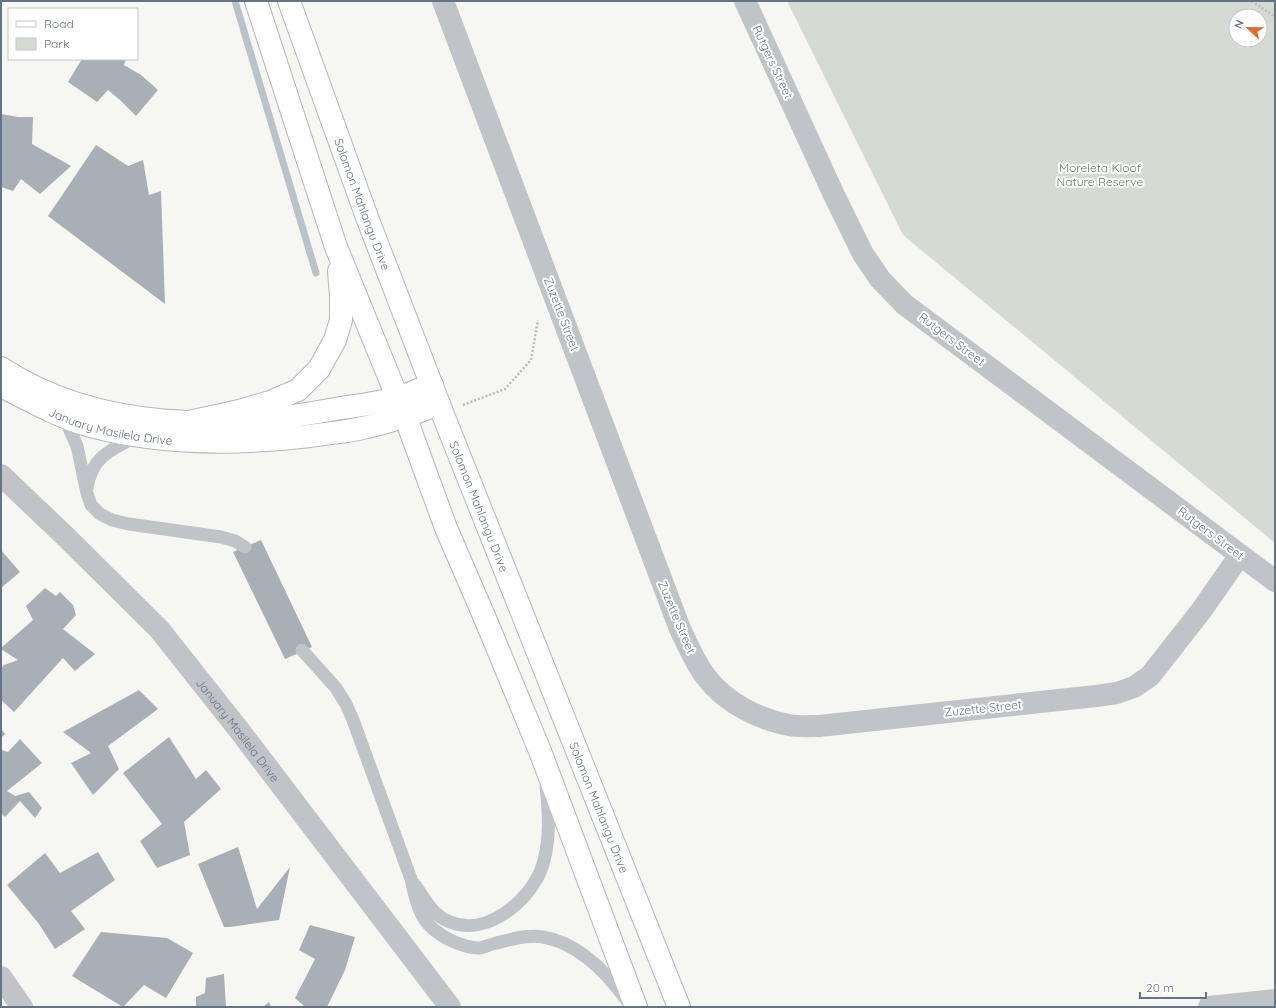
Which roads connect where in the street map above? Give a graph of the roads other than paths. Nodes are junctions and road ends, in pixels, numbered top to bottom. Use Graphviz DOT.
graph roads {
  1 [pos="256,1"];
  2 [pos="289,1"];
  3 [pos="443,1"];
  4 [pos="744,1"];
  5 [pos="336,247"];
  6 [pos="1,368"];
  7 [pos="1,386"];
  8 [pos="438,400"];
  9 [pos="401,407"];
  10 [pos="64,417"];
  11 [pos="189,422"];
  12 [pos="138,436"];
  13 [pos="1,475"];
  14 [pos="87,494"];
  15 [pos="245,547"];
  16 [pos="1240,555"];
  17 [pos="1275,581"];
  18 [pos="302,650"];
  19 [pos="540,751"];
  20 [pos="411,879"];
  21 [pos="1,977"];
  22 [pos="1275,1000"];
  23 [pos="22,1007"];
  24 [pos="450,1007"];
  25 [pos="631,1007"];
  26 [pos="636,1007"];
  27 [pos="679,1007"];
  28 [pos="1209,1007"];
  1 -- 5 [label="main road"];
  2 -- 8 [label="main road, Solomon Mahlangu Drive"];
  3 -- 16 [label="street, Zuzette Street"];
  4 -- 16 [label="street, Rutgers Street"];
  5 -- 9 [label="main road"];
  5 -- 11 [label="main road"];
  6 -- 11 [label="main road, January Masilela Drive"];
  7 -- 10 [label="main road, January Masilela Drive"];
  8 -- 9 [label="main road, January Masilela Drive"];
  8 -- 27 [label="main road, Solomon Mahlangu Drive"];
  9 -- 11 [label="main road, January Masilela Drive"];
  9 -- 12 [label="main road, January Masilela Drive"];
  9 -- 19 [label="main road"];
  10 -- 12 [label="main road, January Masilela Drive"];
  10 -- 14 [label="lane"];
  12 -- 14 [label="lane"];
  13 -- 24 [label="street, January Masilela Drive"];
  14 -- 15 [label="lane"];
  16 -- 17 [label="street, Rutgers Street"];
  18 -- 20 [label="lane"];
  19 -- 20 [label="lane"];
  19 -- 26 [label="main road"];
  20 -- 25 [label="lane"];
  21 -- 23 [label="street"];
  22 -- 28 [label="street"];
}
